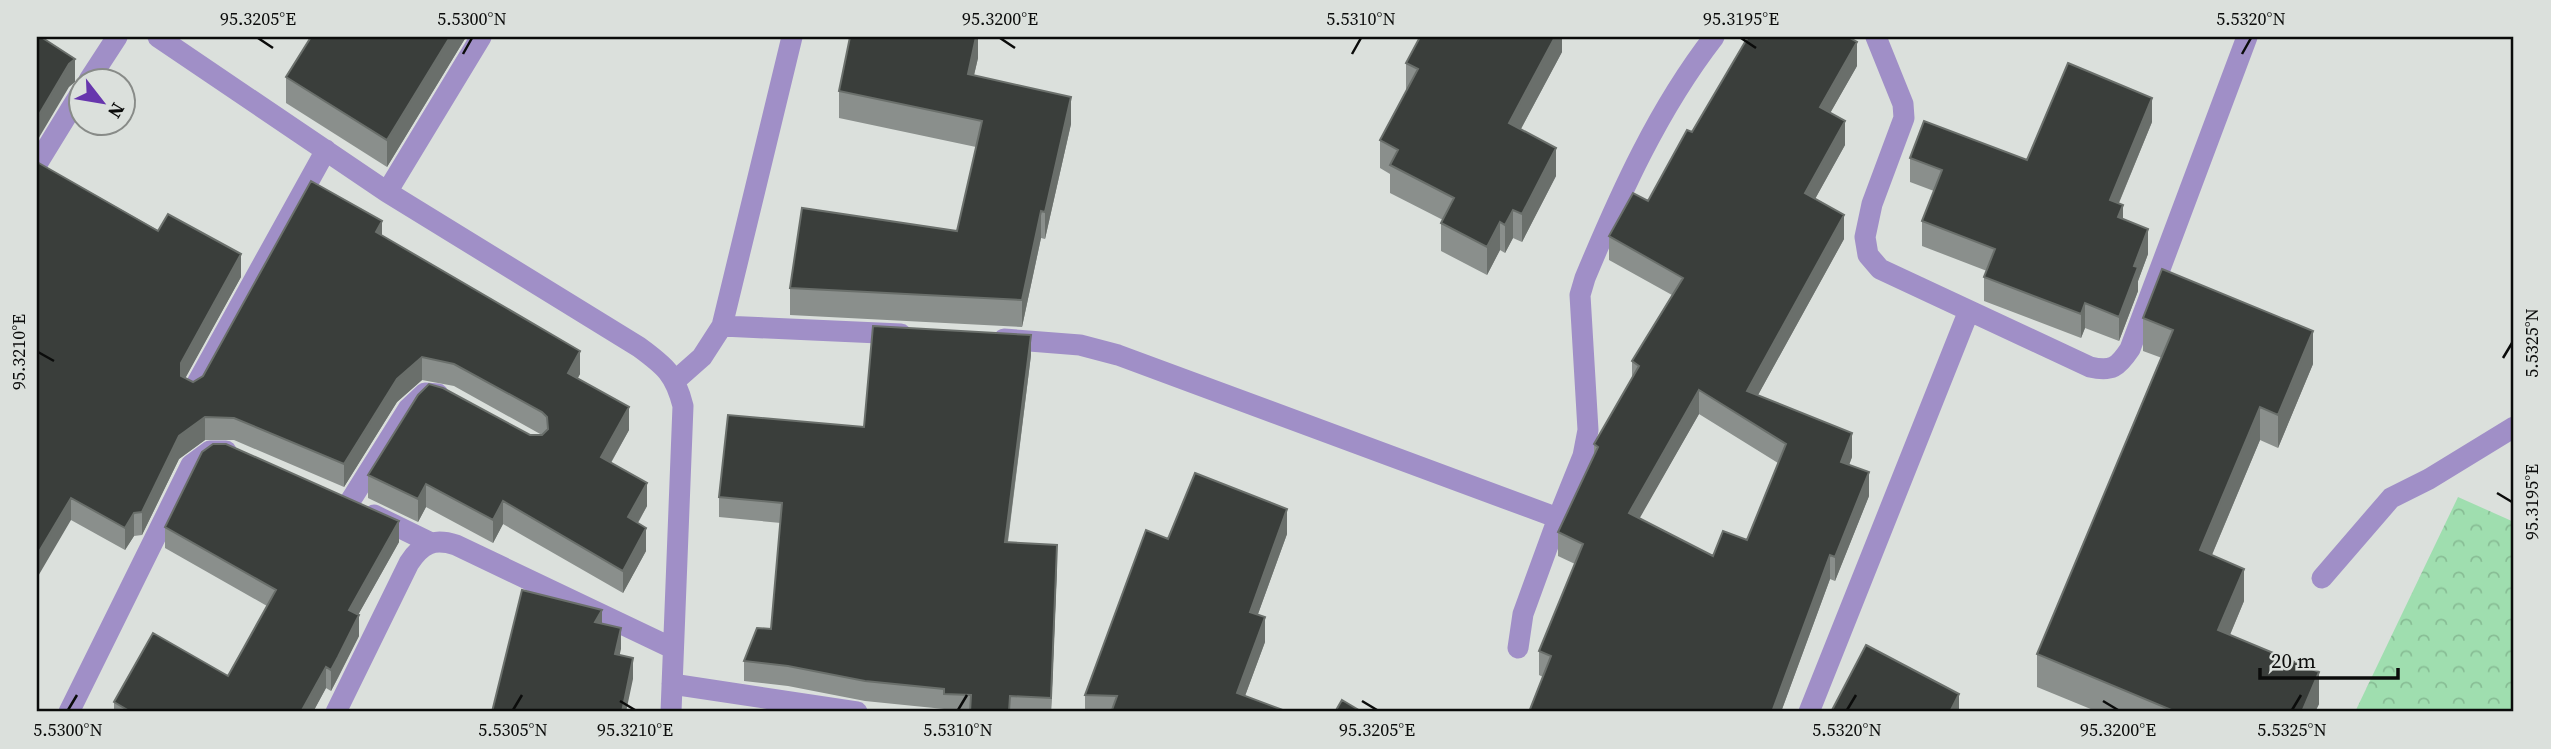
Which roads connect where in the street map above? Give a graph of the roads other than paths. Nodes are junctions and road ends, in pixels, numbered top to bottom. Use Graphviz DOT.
graph roads {
  1 [pos="117,37"];
  2 [pos="158,37"];
  3 [pos="481,37"];
  4 [pos="792,37"];
  5 [pos="1714,37"];
  6 [pos="1876,37"];
  7 [pos="2247,37"];
  8 [pos="98,66"];
  9 [pos="66,117"];
  10 [pos="326,150"];
  11 [pos="37,164"];
  12 [pos="387,192"];
  13 [pos="1968,313"];
  14 [pos="722,326"];
  15 [pos="917,335"];
  16 [pos="987,338"];
  17 [pos="676,380"];
  18 [pos="192,392"];
  19 [pos="459,404"];
  20 [pos="2514,426"];
  21 [pos="242,458"];
  22 [pos="325,493"];
  23 [pos="349,503"];
  24 [pos="1558,517"];
  25 [pos="429,542"];
  26 [pos="2322,578"];
  27 [pos="671,648"];
  28 [pos="1518,648"];
  29 [pos="672,684"];
  30 [pos="69,712"];
  31 [pos="336,712"];
  32 [pos="671,712"];
  33 [pos="857,712"];
  34 [pos="1809,712"];
  1 -- 8 [label="street"];
  2 -- 10 [label="street"];
  3 -- 12 [label="street"];
  4 -- 14 [label="street"];
  5 -- 24 [label="street"];
  6 -- 13 [label="street"];
  7 -- 13 [label="street"];
  9 -- 11 [label="street"];
  10 -- 12 [label="street"];
  10 -- 18 [label="street"];
  12 -- 17 [label="street"];
  13 -- 34 [label="street"];
  14 -- 15 [label="street"];
  14 -- 17 [label="street"];
  16 -- 24 [label="street"];
  17 -- 27 [label="street"];
  19 -- 23 [label="street"];
  20 -- 26 [label="street"];
  21 -- 30 [label="street"];
  22 -- 23 [label="street"];
  23 -- 25 [label="street"];
  24 -- 28 [label="street"];
  25 -- 27 [label="street"];
  25 -- 31 [label="street"];
  27 -- 29 [label="street"];
  29 -- 32 [label="street"];
  29 -- 33 [label="street"];
}
